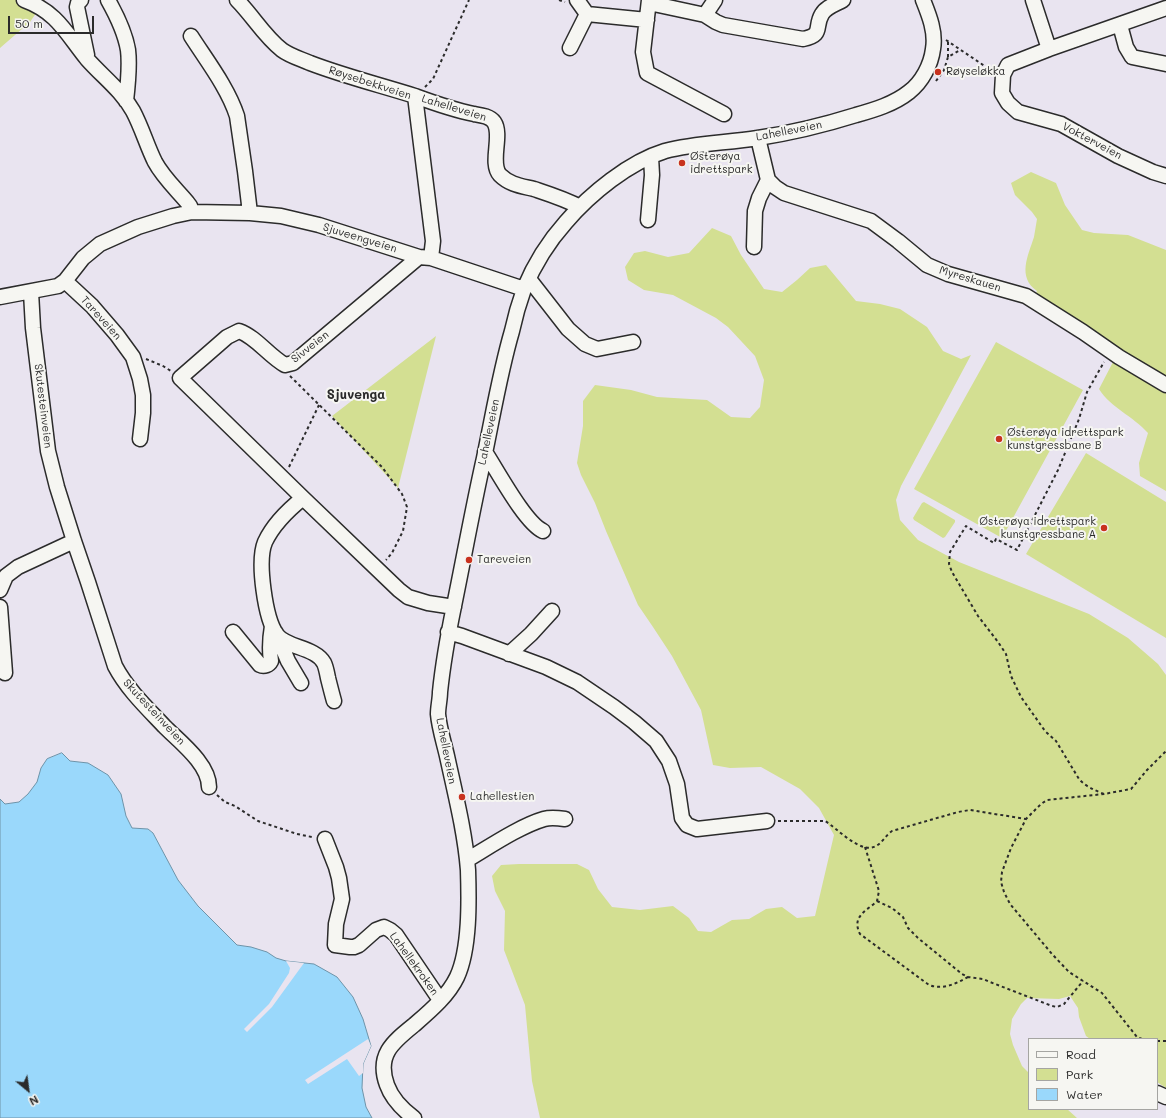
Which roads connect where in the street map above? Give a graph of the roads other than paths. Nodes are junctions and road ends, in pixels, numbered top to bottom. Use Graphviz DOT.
graph roads {
  1 [pos="24,0"];
  2 [pos="82,0"];
  3 [pos="108,0"];
  4 [pos="237,0"];
  5 [pos="577,0"];
  6 [pos="715,0"];
  7 [pos="843,0"];
  8 [pos="923,0"];
  9 [pos="1033,0"];
  10 [pos="649,2"];
  11 [pos="1166,8"];
  12 [pos="588,14"];
  13 [pos="705,14"];
  14 [pos="647,20"];
  15 [pos="1120,25"];
  16 [pos="191,36"];
  17 [pos="570,48"];
  18 [pos="1049,49"];
  19 [pos="88,59"];
  20 [pos="1166,64"];
  21 [pos="415,96"];
  22 [pos="126,101"];
  23 [pos="724,114"];
  24 [pos="758,138"];
  25 [pos="651,157"];
  26 [pos="1166,176"];
  27 [pos="768,180"];
  28 [pos="580,207"];
  29 [pos="192,212"];
  30 [pos="250,213"];
  31 [pos="648,220"];
  32 [pos="754,247"];
  33 [pos="425,258"];
  34 [pos="65,281"];
  35 [pos="526,284"];
  36 [pos="31,292"];
  37 [pos="0,297"];
  38 [pos="632,342"];
  39 [pos="1166,385"];
  40 [pos="140,439"];
  41 [pos="486,452"];
  42 [pos="303,498"];
  43 [pos="543,531"];
  44 [pos="74,541"];
  45 [pos="0,590"];
  46 [pos="0,607"];
  47 [pos="454,607"];
  48 [pos="552,611"];
  49 [pos="272,626"];
  50 [pos="233,632"];
  51 [pos="448,632"];
  52 [pos="509,654"];
  53 [pos="5,673"];
  54 [pos="301,683"];
  55 [pos="334,702"];
  56 [pos="209,787"];
  57 [pos="566,819"];
  58 [pos="767,821"];
  59 [pos="325,840"];
  60 [pos="467,860"];
  61 [pos="440,1000"];
  62 [pos="414,1118"];
  1 -- 19 [label="street"];
  2 -- 19 [label="street"];
  3 -- 22 [label="street"];
  4 -- 21 [label="street, Røysebekkveien"];
  5 -- 12 [label="street"];
  6 -- 13 [label="street"];
  7 -- 13 [label="street"];
  8 -- 24 [label="street, Lahelleveien"];
  9 -- 18 [label="street"];
  10 -- 13 [label="street"];
  10 -- 14 [label="street"];
  11 -- 15 [label="street"];
  12 -- 14 [label="street"];
  12 -- 17 [label="street"];
  14 -- 23 [label="street"];
  15 -- 18 [label="street"];
  15 -- 20 [label="street"];
  16 -- 30 [label="street"];
  18 -- 26 [label="street, Vokterveien"];
  19 -- 22 [label="street"];
  21 -- 28 [label="street, Lahelleveien"];
  21 -- 33 [label="street, Røysebekkveien"];
  22 -- 29 [label="street"];
  24 -- 25 [label="street, Lahelleveien"];
  24 -- 27 [label="street"];
  25 -- 28 [label="street, Lahelleveien"];
  25 -- 31 [label="street"];
  27 -- 32 [label="street"];
  27 -- 39 [label="street, Myreskauen"];
  28 -- 35 [label="street, Lahelleveien"];
  29 -- 30 [label="street, Sjuveengveien"];
  29 -- 34 [label="street, Sjuveengveien"];
  30 -- 33 [label="street, Sjuveengveien"];
  33 -- 35 [label="street, Sjuveengveien"];
  33 -- 42 [label="street, Sivveien"];
  34 -- 36 [label="street"];
  34 -- 40 [label="street, Tareveien"];
  35 -- 38 [label="street"];
  35 -- 41 [label="street, Lahelleveien"];
  36 -- 37 [label="street"];
  36 -- 44 [label="street, Skutesteinveien"];
  41 -- 43 [label="street"];
  41 -- 47 [label="street, Lahelleveien"];
  42 -- 47 [label="street"];
  42 -- 49 [label="street"];
  44 -- 45 [label="street"];
  44 -- 56 [label="street, Skutesteinveien"];
  46 -- 53 [label="street"];
  47 -- 51 [label="street, Lahelleveien"];
  48 -- 52 [label="street"];
  49 -- 50 [label="street"];
  49 -- 54 [label="street"];
  49 -- 55 [label="street"];
  51 -- 52 [label="street"];
  51 -- 60 [label="street, Lahelleveien"];
  52 -- 58 [label="street"];
  57 -- 60 [label="street"];
  59 -- 61 [label="street, Lahellekroken"];
  60 -- 61 [label="street, Lahelleveien"];
  61 -- 62 [label="street, Lahelleveien"];
}
